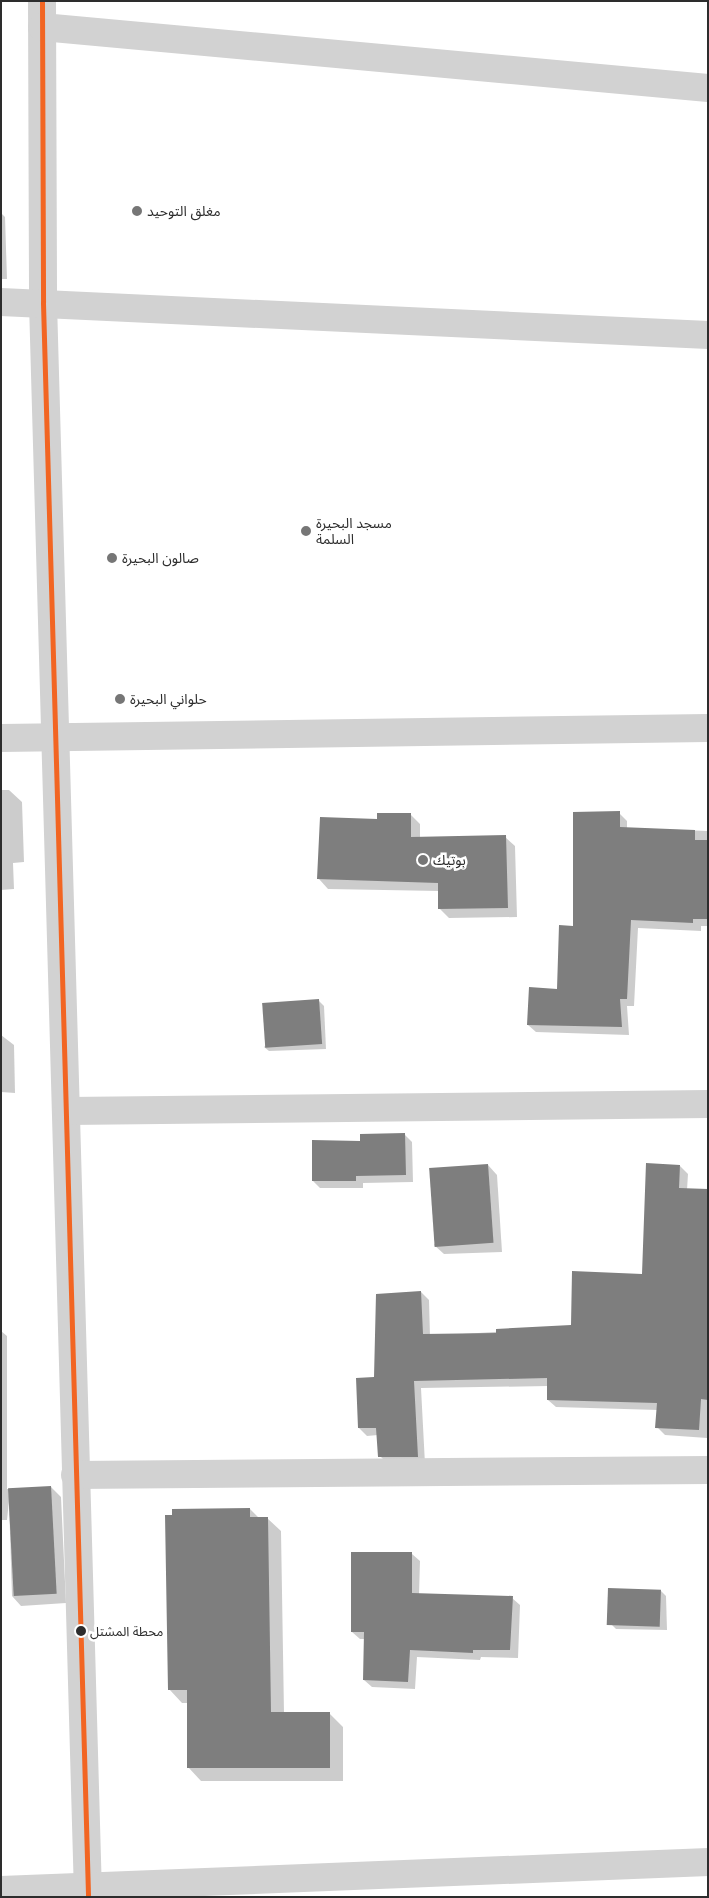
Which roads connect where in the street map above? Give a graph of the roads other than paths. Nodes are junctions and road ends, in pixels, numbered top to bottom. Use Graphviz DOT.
graph roads {
  1 [pos="42,14"];
  2 [pos="708,88"];
  3 [pos="1,302"];
  4 [pos="43,303"];
  5 [pos="708,335"];
  6 [pos="708,728"];
  7 [pos="1,738"];
  8 [pos="54,738"];
  9 [pos="708,1104"];
  10 [pos="68,1111"];
  11 [pos="708,1470"];
  12 [pos="75,1475"];
  13 [pos="708,1862"];
  14 [pos="1,1890"];
  15 [pos="88,1892"];
  1 -- 2 [label="street"];
  1 -- 4 [label="street"];
  3 -- 4 [label="street"];
  4 -- 5 [label="street"];
  4 -- 8 [label="street"];
  6 -- 8 [label="street"];
  7 -- 8 [label="street"];
  8 -- 10 [label="street"];
  9 -- 10 [label="street"];
  10 -- 12 [label="street"];
  11 -- 12 [label="street"];
  12 -- 15 [label="street"];
  13 -- 15 [label="street"];
  14 -- 15 [label="street"];
}
